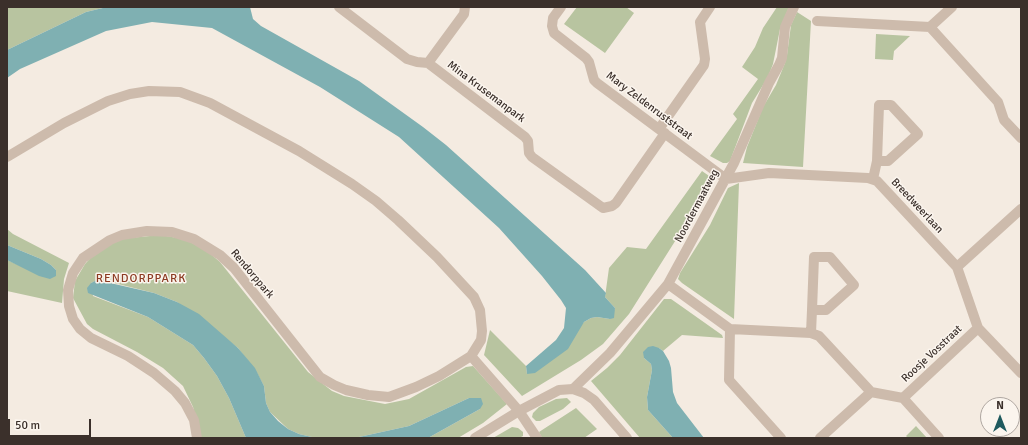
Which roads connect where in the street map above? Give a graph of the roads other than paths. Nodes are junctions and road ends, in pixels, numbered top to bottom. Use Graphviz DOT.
graph roads {
  1 [pos="338,7"];
  2 [pos="465,7"];
  3 [pos="561,7"];
  4 [pos="710,7"];
  5 [pos="794,7"];
  6 [pos="952,7"];
  7 [pos="817,21"];
  8 [pos="930,27"];
  9 [pos="428,63"];
  10 [pos="662,131"];
  11 [pos="1021,138"];
  12 [pos="7,157"];
  13 [pos="877,161"];
  14 [pos="726,179"];
  15 [pos="873,179"];
  16 [pos="1019,216"];
  17 [pos="957,268"];
  18 [pos="668,284"];
  19 [pos="812,310"];
  20 [pos="978,328"];
  21 [pos="730,329"];
  22 [pos="811,333"];
  23 [pos="471,356"];
  24 [pos="1021,373"];
  25 [pos="573,389"];
  26 [pos="871,392"];
  27 [pos="903,398"];
  28 [pos="520,411"];
  29 [pos="197,438"];
  30 [pos="475,438"];
  31 [pos="537,438"];
  32 [pos="627,438"];
  33 [pos="781,438"];
  34 [pos="820,438"];
  35 [pos="939,438"];
  1 -- 9 [label="street, Mina Krusemanpark"];
  2 -- 9 [label="street"];
  3 -- 10 [label="street, Mary Zeldenruststraat"];
  4 -- 10 [label="street, Mina Krusemanpark"];
  5 -- 14 [label="street, Noordermaatweg"];
  6 -- 8 [label="street"];
  7 -- 8 [label="street"];
  8 -- 11 [label="street"];
  9 -- 10 [label="street, Mina Krusemanpark"];
  10 -- 14 [label="street, Mary Zeldenruststraat"];
  12 -- 23 [label="street, Rendorppark"];
  13 -- 13 [label="street"];
  13 -- 15 [label="street"];
  14 -- 15 [label="street, Breedweerlaan"];
  14 -- 18 [label="street, Noordermaatweg"];
  15 -- 17 [label="street, Breedweerlaan"];
  16 -- 17 [label="street"];
  17 -- 20 [label="street, Breedweerlaan"];
  18 -- 21 [label="street"];
  18 -- 25 [label="street, Noordermaatweg"];
  19 -- 19 [label="street"];
  19 -- 22 [label="street"];
  20 -- 24 [label="street, Breedweerlaan"];
  20 -- 27 [label="street, Roosje Vosstraat"];
  21 -- 22 [label="street"];
  21 -- 33 [label="street"];
  22 -- 26 [label="street"];
  23 -- 28 [label="street"];
  23 -- 29 [label="street, Rendorppark"];
  25 -- 28 [label="street"];
  25 -- 32 [label="street"];
  26 -- 27 [label="street, Roosje Vosstraat"];
  26 -- 34 [label="street"];
  27 -- 35 [label="street, Roosje Vosstraat"];
  28 -- 30 [label="street"];
  28 -- 31 [label="street"];
}
